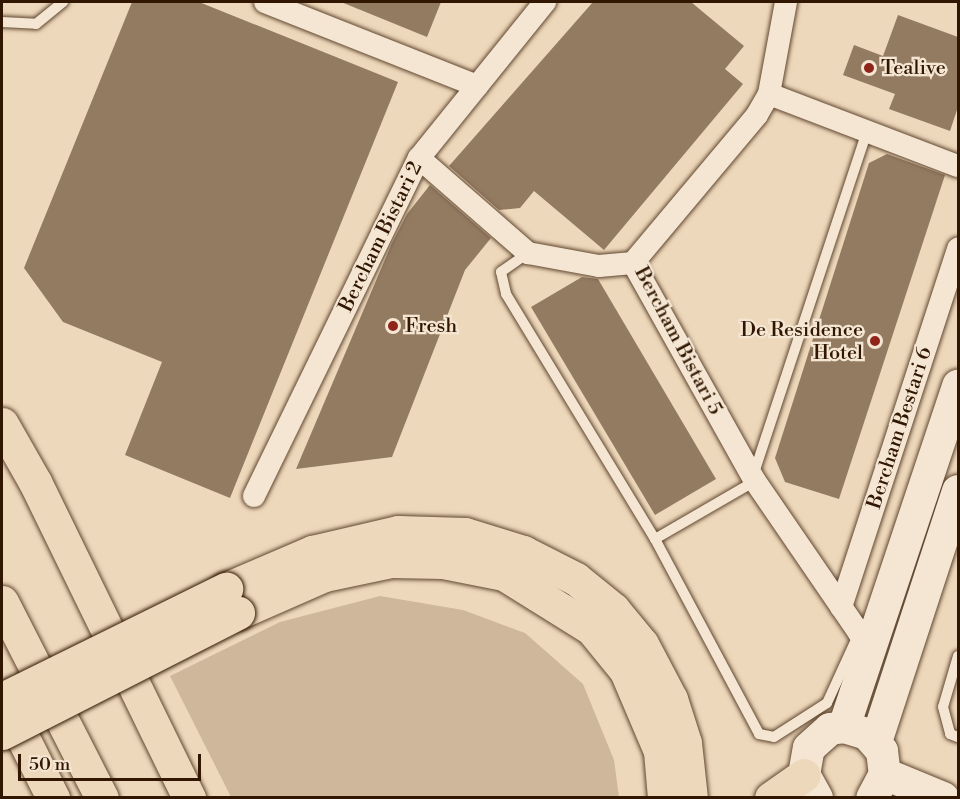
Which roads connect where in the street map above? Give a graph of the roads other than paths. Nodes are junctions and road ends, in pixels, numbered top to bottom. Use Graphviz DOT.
graph roads {
  1 [pos="63,2"];
  2 [pos="265,2"];
  3 [pos="545,2"];
  4 [pos="786,2"];
  5 [pos="2,22"];
  6 [pos="477,86"];
  7 [pos="769,94"];
  8 [pos="867,132"];
  9 [pos="419,158"];
  10 [pos="958,166"];
  11 [pos="958,249"];
  12 [pos="528,253"];
  13 [pos="633,263"];
  14 [pos="958,386"];
  15 [pos="2,424"];
  16 [pos="754,479"];
  17 [pos="958,491"];
  18 [pos="254,496"];
  19 [pos="655,539"];
  20 [pos="232,601"];
  21 [pos="2,602"];
  22 [pos="841,607"];
  23 [pos="867,637"];
  24 [pos="958,656"];
  25 [pos="897,678"];
  26 [pos="2,694"];
  27 [pos="2,699"];
  28 [pos="844,727"];
  29 [pos="2,733"];
  30 [pos="958,737"];
  31 [pos="876,742"];
  32 [pos="811,786"];
  33 [pos="884,789"];
  34 [pos="53,798"];
  35 [pos="102,798"];
  36 [pos="189,798"];
  37 [pos="664,798"];
  38 [pos="691,798"];
  39 [pos="771,798"];
  40 [pos="943,798"];
  1 -- 5 [label="lane"];
  2 -- 6 [label="street"];
  3 -- 6 [label="street, Bercham Bistari 2"];
  4 -- 7 [label="street, Bercham Bistari 5"];
  6 -- 9 [label="street, Bercham Bistari 2"];
  7 -- 8 [label="street"];
  7 -- 13 [label="street, Bercham Bistari 5"];
  8 -- 10 [label="street"];
  8 -- 16 [label="lane"];
  9 -- 12 [label="street"];
  9 -- 18 [label="street, Bercham Bistari 2"];
  11 -- 22 [label="street, Bercham Bestari 6"];
  12 -- 13 [label="street"];
  12 -- 19 [label="lane"];
  13 -- 16 [label="street, Bercham Bistari 5"];
  14 -- 23 [label="street"];
  15 -- 36 [label="main road"];
  16 -- 19 [label="lane"];
  16 -- 22 [label="street, Bercham Bistari 5"];
  17 -- 25 [label="street"];
  19 -- 23 [label="lane"];
  20 -- 27 [label="main road, bridge"];
  20 -- 29 [label="main road, bridge"];
  20 -- 37 [label="main road"];
  20 -- 38 [label="main road"];
  21 -- 35 [label="main road"];
  22 -- 23 [label="street, Bercham Bistari 5"];
  23 -- 25 [label="street"];
  23 -- 28 [label="street"];
  24 -- 30 [label="lane"];
  25 -- 31 [label="street"];
  26 -- 34 [label="main road"];
  28 -- 31 [label="street"];
  28 -- 32 [label="street"];
  31 -- 33 [label="street"];
  32 -- 39 [label="main road"];
  33 -- 40 [label="street"];
}
